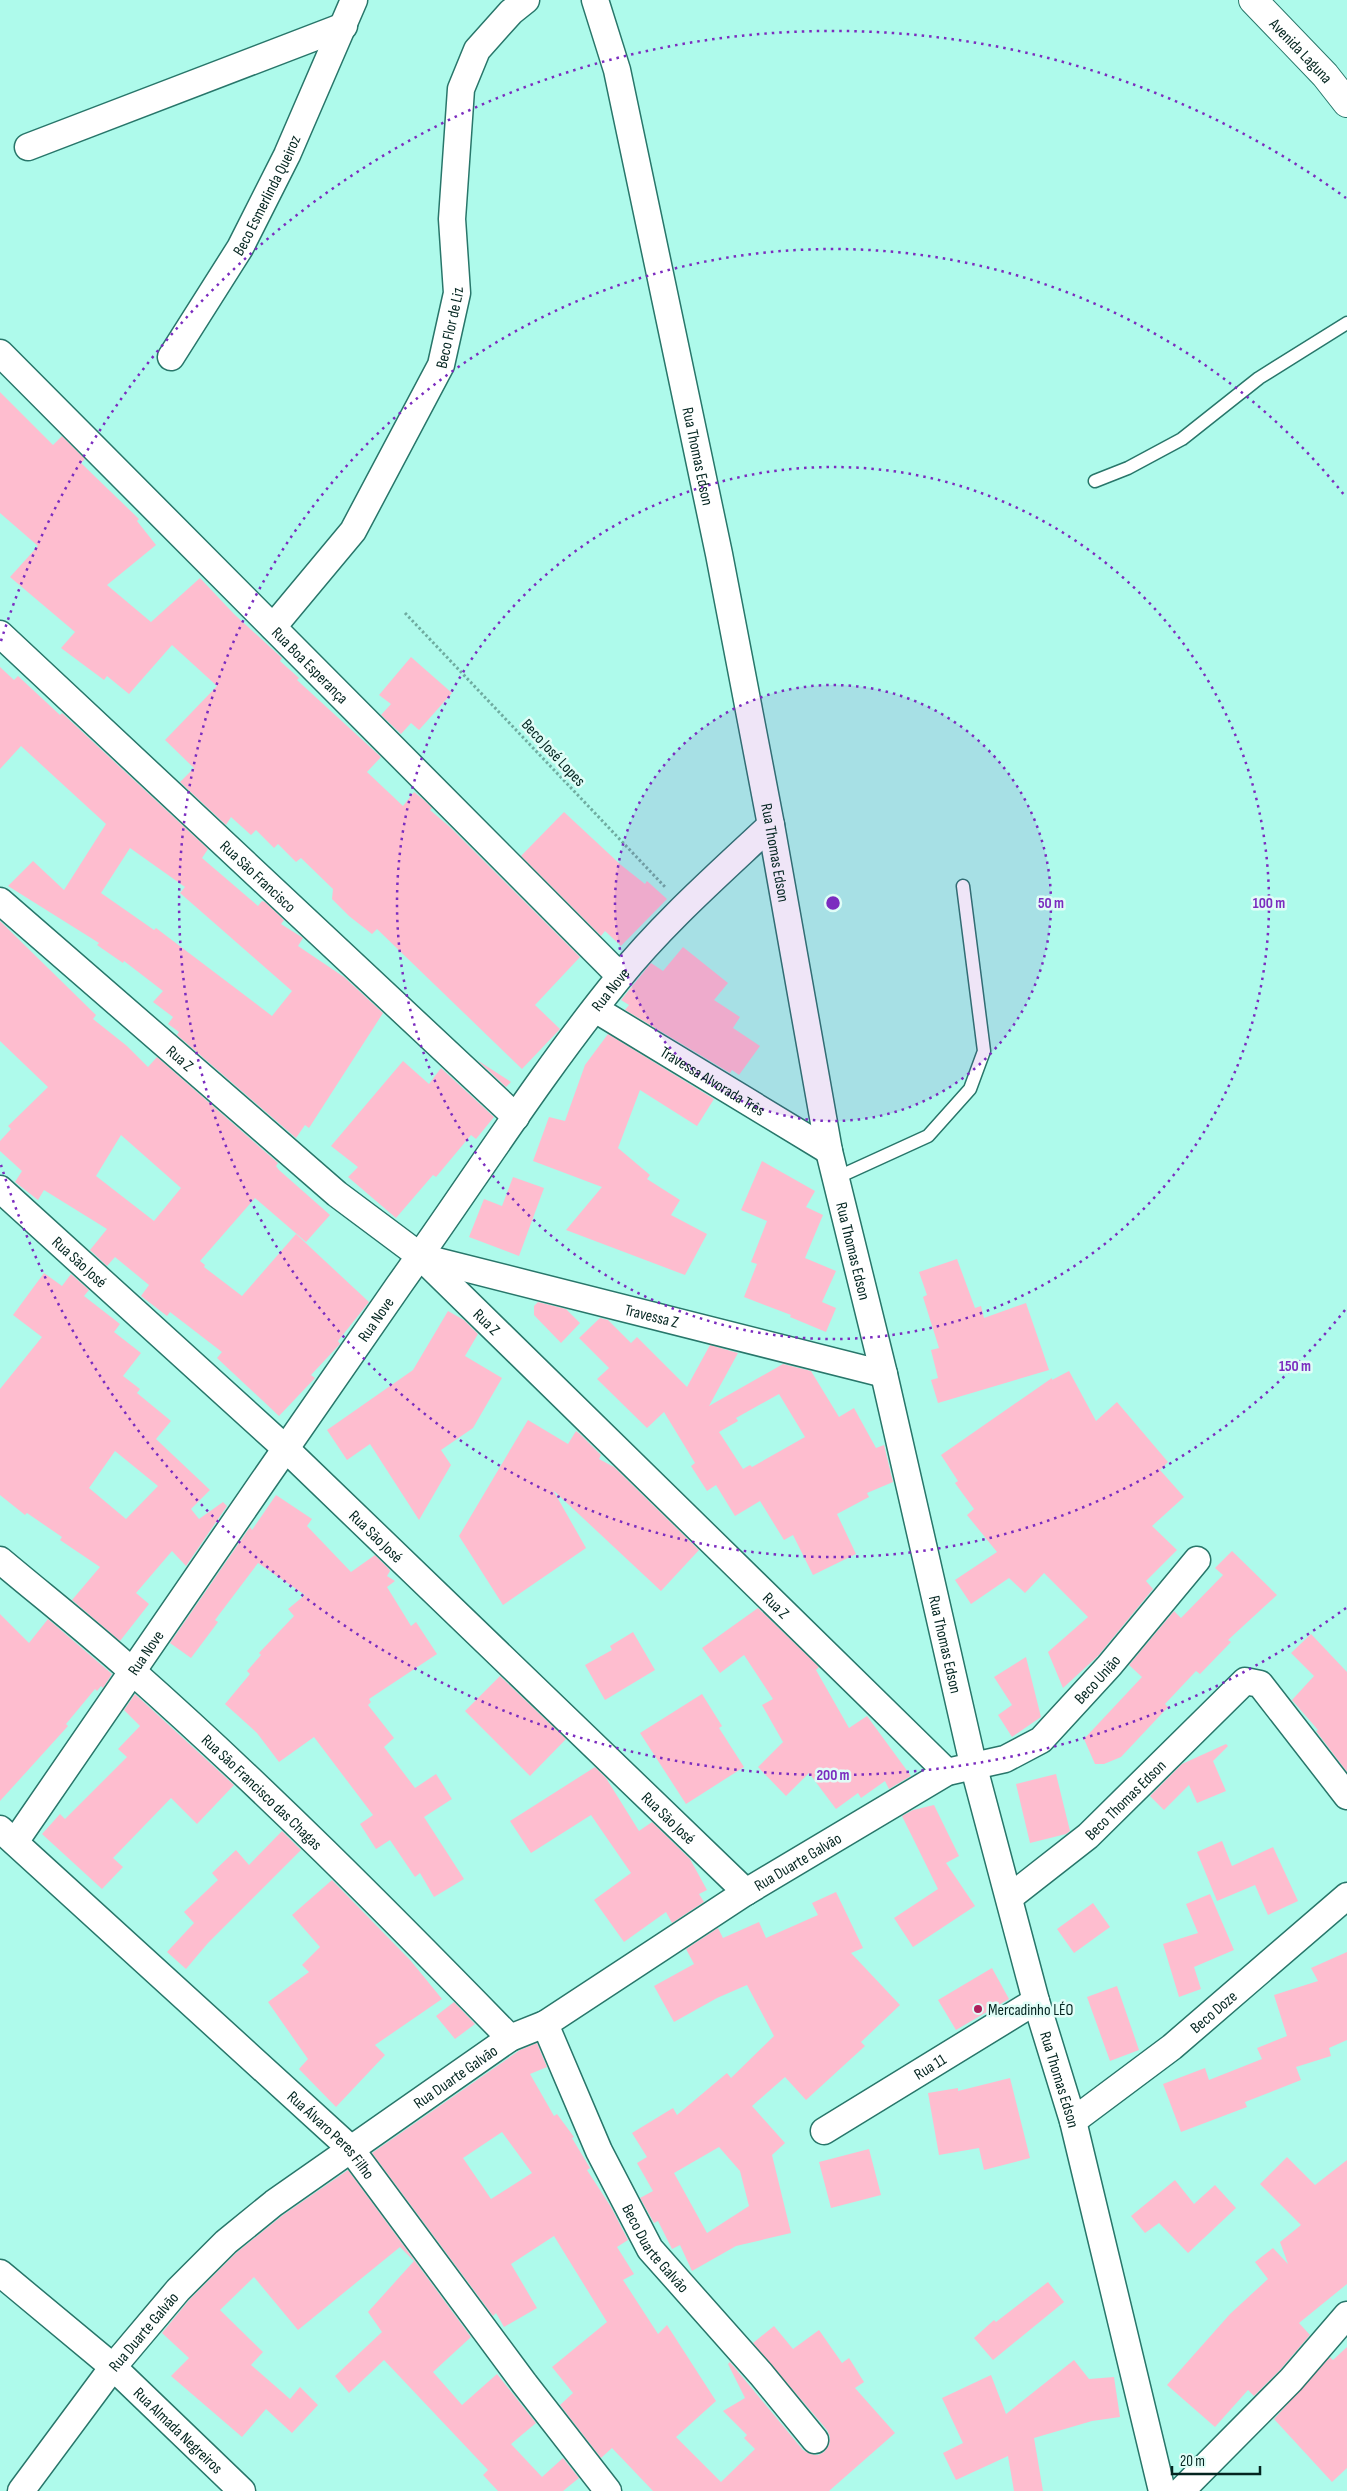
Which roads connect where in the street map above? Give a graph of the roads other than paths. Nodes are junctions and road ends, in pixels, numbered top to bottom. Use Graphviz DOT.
graph roads {
  1 [pos="354,0"];
  2 [pos="526,0"];
  3 [pos="595,0"];
  4 [pos="1265,3"];
  5 [pos="344,26"];
  6 [pos="1347,103"];
  7 [pos="28,147"];
  8 [pos="1347,323"];
  9 [pos="0,353"];
  10 [pos="170,357"];
  11 [pos="1095,481"];
  12 [pos="273,627"];
  13 [pos="0,634"];
  14 [pos="771,825"];
  15 [pos="963,886"];
  16 [pos="0,901"];
  17 [pos="620,976"];
  18 [pos="595,1009"];
  19 [pos="516,1117"];
  20 [pos="829,1151"];
  21 [pos="836,1178"];
  22 [pos="0,1189"];
  23 [pos="420,1256"];
  24 [pos="884,1374"];
  25 [pos="285,1448"];
  26 [pos="0,1560"];
  27 [pos="1197,1560"];
  28 [pos="133,1671"];
  29 [pos="974,1764"];
  30 [pos="947,1772"];
  31 [pos="1347,1796"];
  32 [pos="8,1836"];
  33 [pos="746,1892"];
  34 [pos="1347,1896"];
  35 [pos="1010,1897"];
  36 [pos="1036,2001"];
  37 [pos="545,2024"];
  38 [pos="510,2038"];
  39 [pos="1073,2120"];
  40 [pos="824,2131"];
  41 [pos="350,2148"];
  42 [pos="0,2273"];
  43 [pos="1347,2314"];
  44 [pos="113,2367"];
  45 [pos="815,2440"];
  46 [pos="1161,2488"];
  47 [pos="21,2491"];
  48 [pos="242,2491"];
  49 [pos="608,2491"];
  1 -- 5 [label="street, Beco Esmerlinda Queiroz"];
  2 -- 12 [label="street, Beco Flor de Liz"];
  3 -- 14 [label="street, Rua Thomas Edson"];
  4 -- 6 [label="main road, Avenida Laguna"];
  5 -- 7 [label="street"];
  5 -- 10 [label="street, Beco Esmerlinda Queiroz"];
  8 -- 11 [label="lane"];
  9 -- 12 [label="street, Rua Boa Esperança"];
  12 -- 17 [label="street, Rua Boa Esperança"];
  13 -- 19 [label="street, Rua São Francisco"];
  14 -- 17 [label="street, Rua Nove"];
  14 -- 20 [label="street, Rua Thomas Edson"];
  15 -- 21 [label="lane"];
  16 -- 23 [label="street, Rua Z"];
  17 -- 18 [label="street, Rua Nove"];
  18 -- 19 [label="street, Rua Nove"];
  18 -- 20 [label="street, Travessa Alvorada Três"];
  19 -- 23 [label="street, Rua Nove"];
  20 -- 21 [label="street, Rua Thomas Edson"];
  21 -- 24 [label="street, Rua Thomas Edson"];
  22 -- 25 [label="street, Rua São José"];
  23 -- 24 [label="street, Travessa Z"];
  23 -- 25 [label="street, Rua Nove"];
  23 -- 30 [label="street, Rua Z"];
  24 -- 29 [label="street, Rua Thomas Edson"];
  25 -- 28 [label="street, Rua Nove"];
  25 -- 33 [label="street, Rua São José"];
  26 -- 28 [label="street, Rua São Francisco das Chagas"];
  27 -- 29 [label="street, Beco União"];
  28 -- 32 [label="street, Rua Nove"];
  28 -- 38 [label="street, Rua São Francisco das Chagas"];
  29 -- 30 [label="street, Rua Duarte Galvão"];
  29 -- 35 [label="street, Rua Thomas Edson"];
  30 -- 33 [label="street, Rua Duarte Galvão"];
  31 -- 35 [label="street, Beco Thomas Edson"];
  32 -- 41 [label="street, Rua Álvaro Peres Filho"];
  33 -- 37 [label="street, Rua Duarte Galvão"];
  34 -- 39 [label="street, Beco Doze"];
  35 -- 36 [label="street, Rua Thomas Edson"];
  36 -- 39 [label="street, Rua Thomas Edson"];
  36 -- 40 [label="street, Rua 11"];
  37 -- 38 [label="street, Rua Duarte Galvão"];
  37 -- 45 [label="street, Beco Duarte Galvão"];
  38 -- 41 [label="street, Rua Duarte Galvão"];
  39 -- 46 [label="street, Rua Thomas Edson"];
  41 -- 44 [label="street, Rua Duarte Galvão"];
  41 -- 49 [label="street, Rua Álvaro Peres Filho"];
  42 -- 44 [label="street, Rua Almada Negreiros"];
  43 -- 46 [label="street"];
  44 -- 47 [label="street, Rua Duarte Galvão"];
  44 -- 48 [label="street, Rua Almada Negreiros"];
}
